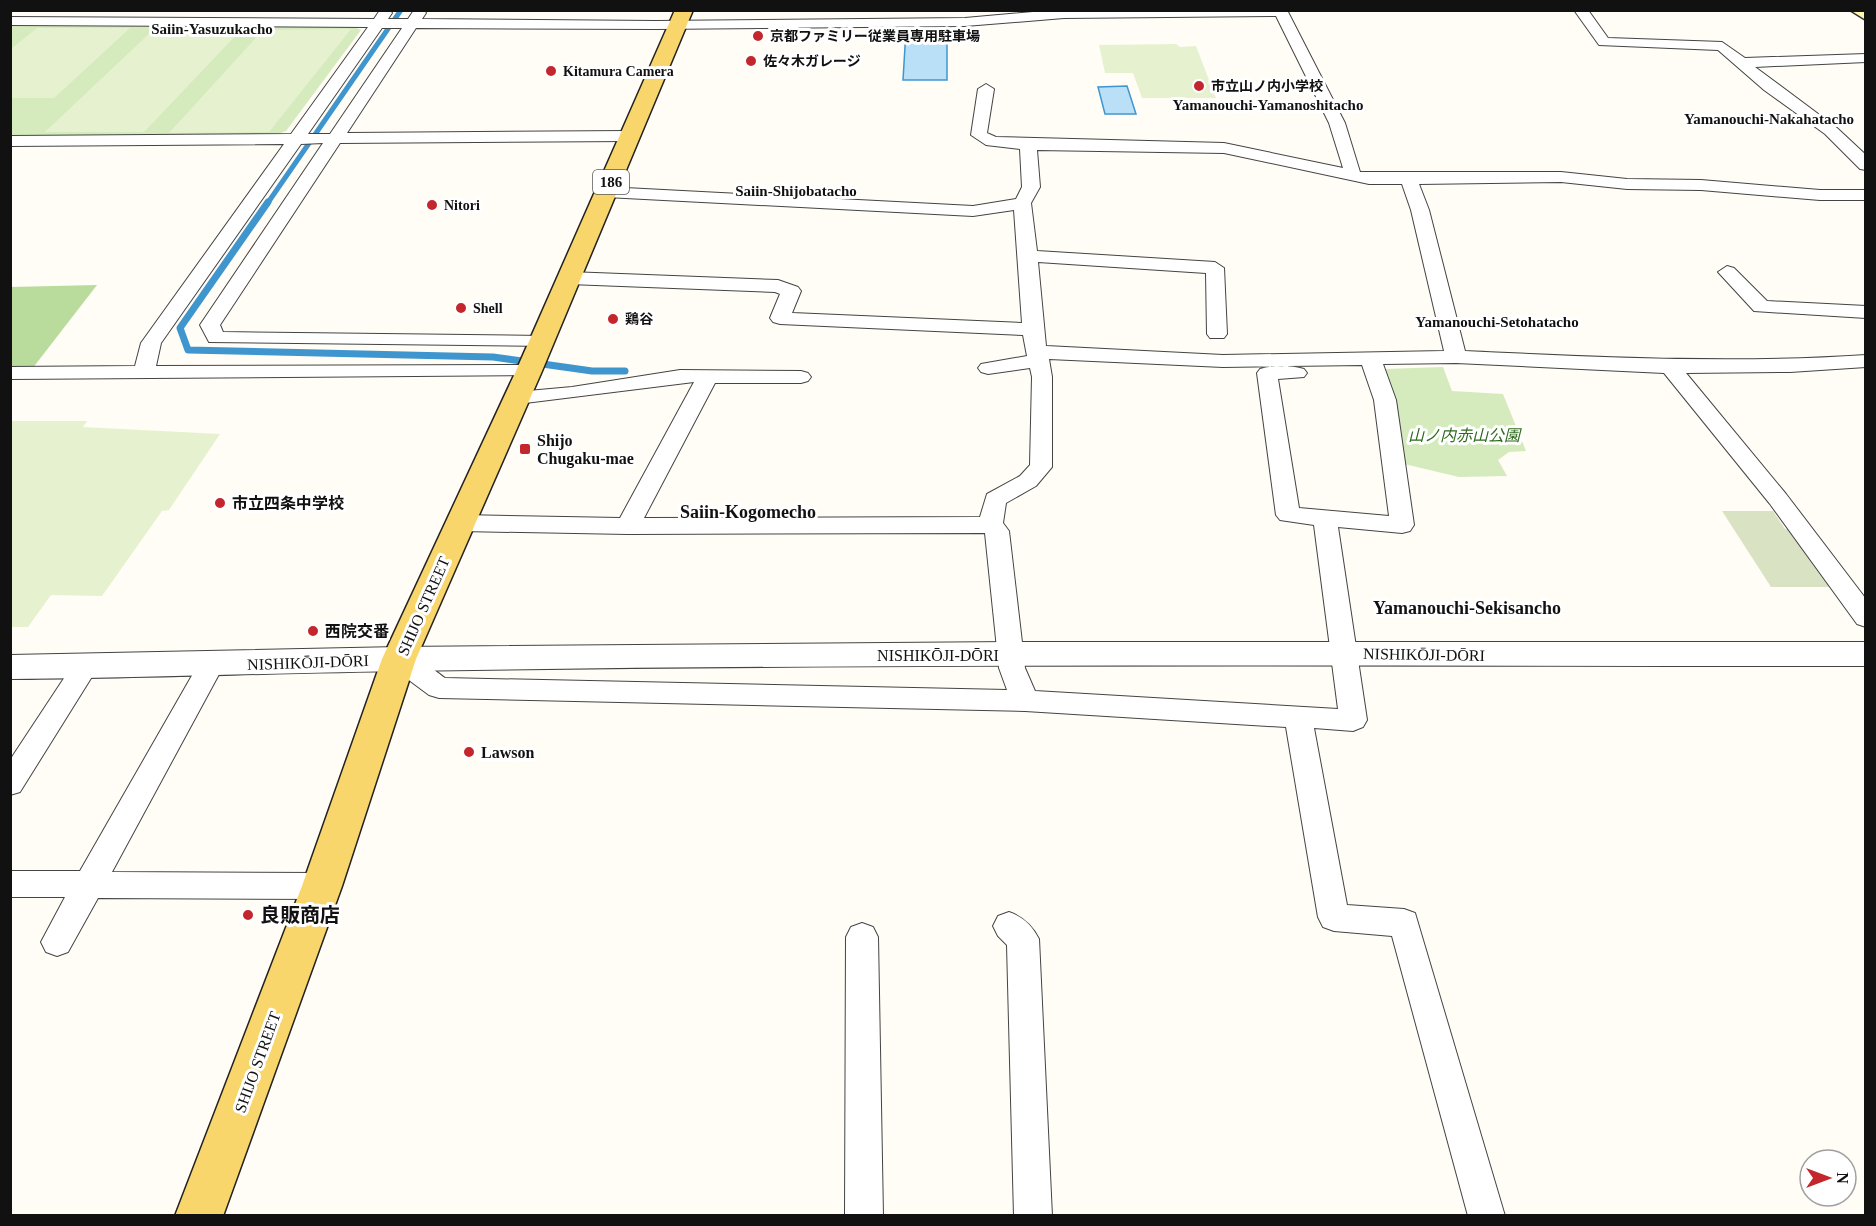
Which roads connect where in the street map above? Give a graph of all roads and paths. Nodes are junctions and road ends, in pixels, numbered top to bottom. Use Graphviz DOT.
graph roads {
  1 [pos="1581,10"];
  2 [pos="1859,10"];
  3 [pos="1280,11"];
  4 [pos="1866,15"];
  5 [pos="383,17"];
  6 [pos="417,17"];
  7 [pos="681,17"];
  8 [pos="10,21"];
  9 [pos="1866,58"];
  10 [pos="1740,63"];
  11 [pos="986,88"];
  12 [pos="630,136"];
  13 [pos="336,138"];
  14 [pos="296,139"];
  15 [pos="10,141"];
  16 [pos="1029,146"];
  17 [pos="1866,165"];
  18 [pos="1350,175"];
  19 [pos="1408,177"];
  20 [pos="606,192"];
  21 [pos="1866,195"];
  22 [pos="1022,203"];
  23 [pos="1028,256"];
  24 [pos="1727,272"];
  25 [pos="569,278"];
  26 [pos="1866,312"];
  27 [pos="1032,329"];
  28 [pos="1217,334"];
  29 [pos="1038,356"];
  30 [pos="1456,357"];
  31 [pos="535,359"];
  32 [pos="1866,361"];
  33 [pos="1670,367"];
  34 [pos="988,368"];
  35 [pos="1373,368"];
  36 [pos="144,372"];
  37 [pos="10,373"];
  38 [pos="708,375"];
  39 [pos="801,377"];
  40 [pos="517,398"];
  41 [pos="1324,518"];
  42 [pos="460,523"];
  43 [pos="991,525"];
  44 [pos="628,526"];
  45 [pos="1866,618"];
  46 [pos="1344,652"];
  47 [pos="1011,654"];
  48 [pos="1866,654"];
  49 [pos="399,659"];
  50 [pos="211,665"];
  51 [pos="10,667"];
  52 [pos="85,667"];
  53 [pos="1025,700"];
  54 [pos="1298,717"];
  55 [pos="10,784"];
  56 [pos="10,884"];
  57 [pos="88,884"];
  58 [pos="322,886"];
  59 [pos="1009,926"];
  60 [pos="862,937"];
  61 [pos="57,942"];
  62 [pos="200,1215"];
  63 [pos="864,1215"];
  64 [pos="1033,1215"];
  65 [pos="1487,1215"];
  1 -- 10 [label="street"];
  2 -- 4 [label="main road"];
  3 -- 7 [label="street"];
  3 -- 18 [label="street"];
  5 -- 6 [label="street"];
  5 -- 8 [label="street"];
  5 -- 14 [label="street"];
  6 -- 7 [label="street"];
  6 -- 13 [label="street"];
  7 -- 12 [label="main road, SHIJO STREET / 186"];
  9 -- 10 [label="street"];
  10 -- 17 [label="street"];
  11 -- 16 [label="street"];
  12 -- 13 [label="street"];
  12 -- 20 [label="main road, SHIJO STREET / 186"];
  13 -- 14 [label="street"];
  13 -- 31 [label="street"];
  14 -- 15 [label="street"];
  14 -- 36 [label="street"];
  16 -- 18 [label="street"];
  16 -- 22 [label="street"];
  18 -- 19 [label="street"];
  19 -- 21 [label="street"];
  19 -- 30 [label="street"];
  20 -- 22 [label="street"];
  20 -- 25 [label="main road, SHIJO STREET / 186"];
  22 -- 23 [label="street"];
  23 -- 27 [label="street"];
  23 -- 28 [label="street"];
  24 -- 26 [label="street"];
  25 -- 27 [label="street"];
  25 -- 31 [label="main road, SHIJO STREET / 186"];
  27 -- 29 [label="street"];
  29 -- 34 [label="street"];
  29 -- 35 [label="street"];
  29 -- 43 [label="street"];
  30 -- 33 [label="street"];
  30 -- 35 [label="street"];
  31 -- 36 [label="street"];
  31 -- 40 [label="main road, SHIJO STREET / 186"];
  32 -- 33 [label="street"];
  33 -- 45 [label="street"];
  35 -- 41 [label="street"];
  35 -- 41 [label="street"];
  36 -- 37 [label="street"];
  38 -- 39 [label="street"];
  38 -- 40 [label="street"];
  38 -- 44 [label="street"];
  40 -- 42 [label="main road, SHIJO STREET / 186"];
  41 -- 46 [label="street"];
  42 -- 44 [label="street"];
  42 -- 49 [label="main road, SHIJO STREET / 186"];
  43 -- 44 [label="street"];
  43 -- 47 [label="street"];
  46 -- 47 [label="street, NISHIKŌJI-DŌRI"];
  46 -- 48 [label="street, NISHIKŌJI-DŌRI"];
  46 -- 54 [label="street"];
  47 -- 49 [label="street, NISHIKŌJI-DŌRI"];
  47 -- 53 [label="street"];
  49 -- 50 [label="street, NISHIKŌJI-DŌRI"];
  49 -- 53 [label="street"];
  49 -- 58 [label="main road, SHIJO STREET / 186"];
  50 -- 52 [label="street, NISHIKŌJI-DŌRI"];
  50 -- 57 [label="street"];
  51 -- 52 [label="street, NISHIKŌJI-DŌRI"];
  52 -- 55 [label="street"];
  53 -- 54 [label="street"];
  54 -- 65 [label="street"];
  56 -- 57 [label="street"];
  57 -- 58 [label="street"];
  57 -- 61 [label="street"];
  58 -- 62 [label="main road, SHIJO STREET / 186"];
  59 -- 64 [label="street"];
  60 -- 63 [label="street"];
}
